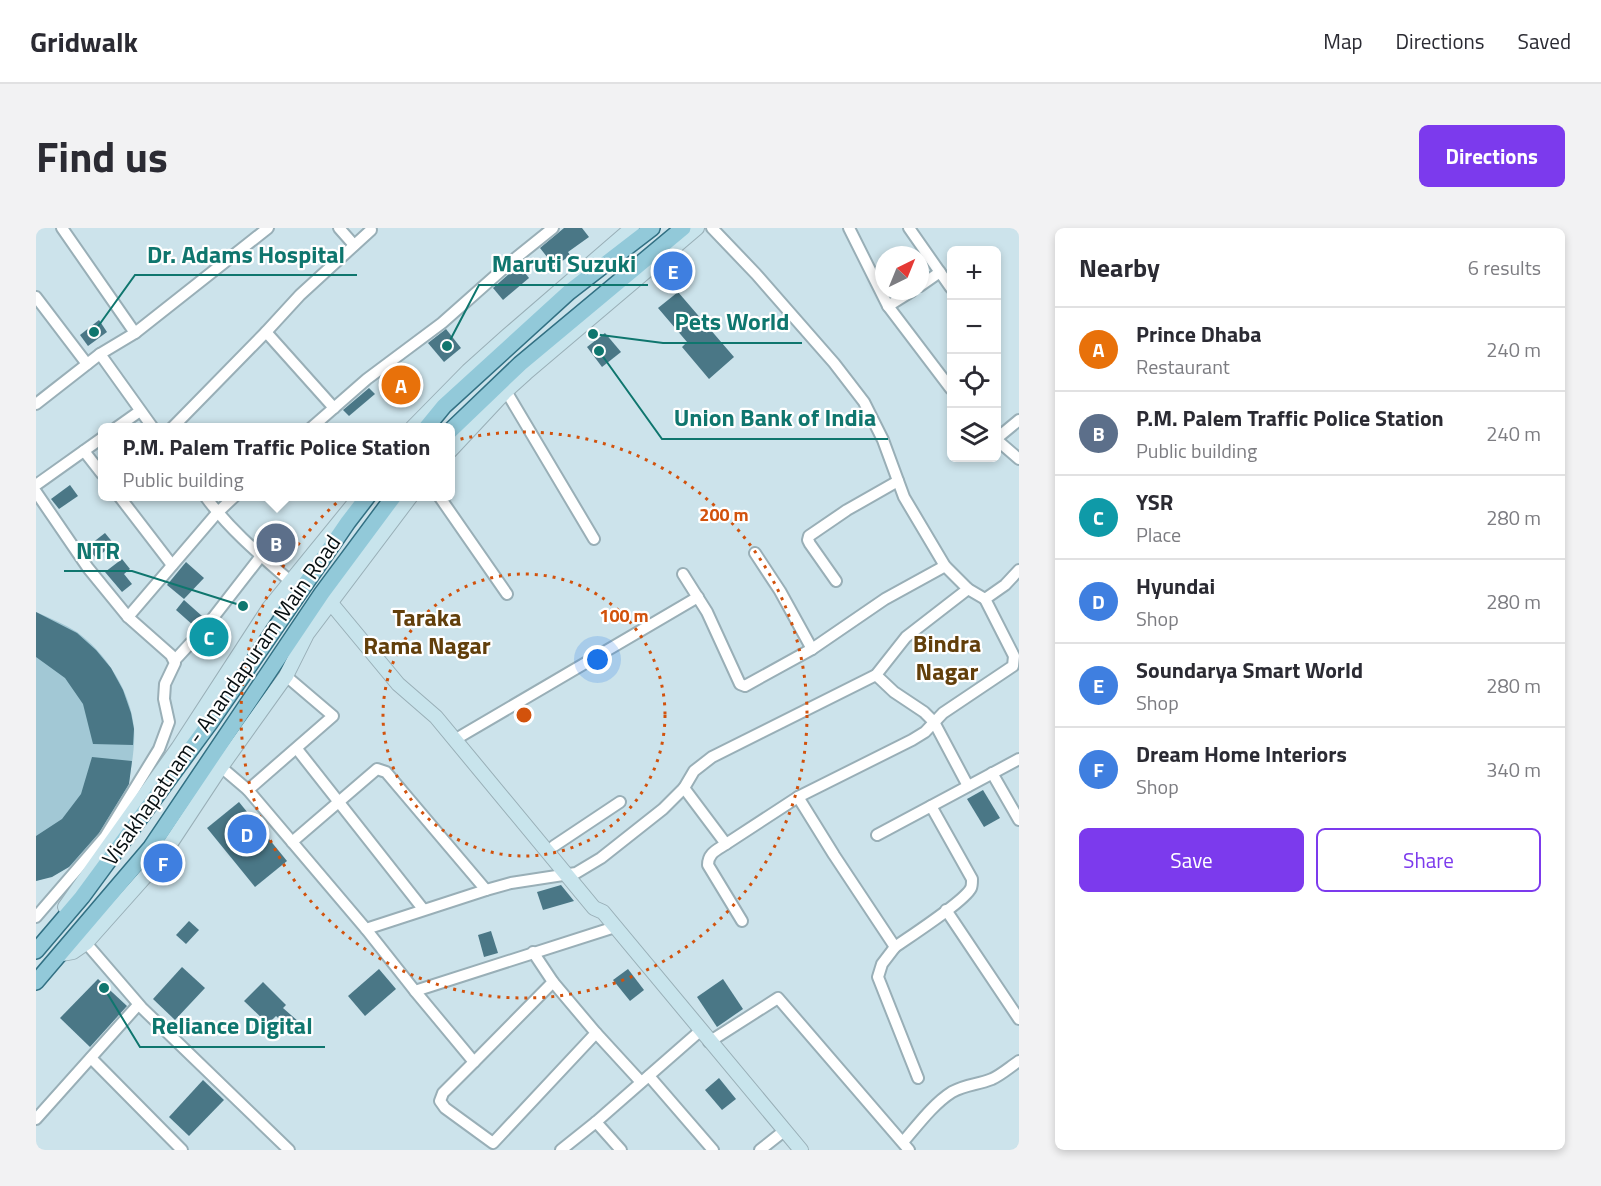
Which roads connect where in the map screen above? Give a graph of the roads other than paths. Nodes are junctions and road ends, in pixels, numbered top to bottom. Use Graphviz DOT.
graph roads {
  1 [pos="62,228"];
  2 [pos="268,228"];
  3 [pos="339,228"];
  4 [pos="554,228"];
  5 [pos="632,228"];
  6 [pos="652,228"];
  7 [pos="683,228"];
  8 [pos="697,228"];
  9 [pos="712,228"];
  10 [pos="849,228"];
  11 [pos="909,228"];
  12 [pos="371,230"];
  13 [pos="354,245"];
  14 [pos="940,272"];
  15 [pos="929,280"];
  16 [pos="947,282"];
  17 [pos="36,297"];
  18 [pos="898,300"];
  19 [pos="888,306"];
  20 [pos="266,332"];
  21 [pos="135,333"];
  22 [pos="100,354"];
  23 [pos="87,364"];
  24 [pos="947,384"];
  25 [pos="506,391"];
  26 [pos="36,404"];
  27 [pos="334,408"];
  28 [pos="140,411"];
  29 [pos="1019,420"];
  30 [pos="123,423"];
  31 [pos="149,423"];
  32 [pos="177,423"];
  33 [pos="317,423"];
  34 [pos="417,423"];
  35 [pos="430,423"];
  36 [pos="455,426"];
  37 [pos="1001,436"];
  38 [pos="98,441"];
  39 [pos="1001,443"];
  40 [pos="455,446"];
  41 [pos="84,451"];
  42 [pos="1019,459"];
  43 [pos="98,469"];
  44 [pos="898,481"];
  45 [pos="36,485"];
  46 [pos="36,492"];
  47 [pos="123,501"];
  48 [pos="209,501"];
  49 [pos="230,501"];
  50 [pos="354,501"];
  51 [pos="364,501"];
  52 [pos="390,501"];
  53 [pos="407,501"];
  54 [pos="442,501"];
  55 [pos="217,513"];
  56 [pos="594,538"];
  57 [pos="755,553"];
  58 [pos="261,556"];
  59 [pos="172,566"];
  60 [pos="945,566"];
  61 [pos="1019,570"];
  62 [pos="684,574"];
  63 [pos="290,580"];
  64 [pos="836,581"];
  65 [pos="968,589"];
  66 [pos="507,594"];
  67 [pos="698,597"];
  68 [pos="332,599"];
  69 [pos="985,599"];
  70 [pos="128,617"];
  71 [pos="812,649"];
  72 [pos="175,660"];
  73 [pos="876,675"];
  74 [pos="286,676"];
  75 [pos="934,722"];
  76 [pos="461,736"];
  77 [pos="165,737"];
  78 [pos="178,748"];
  79 [pos="297,748"];
  80 [pos="1019,759"];
  81 [pos="221,767"];
  82 [pos="992,773"];
  83 [pos="968,786"];
  84 [pos="684,788"];
  85 [pos="248,790"];
  86 [pos="798,797"];
  87 [pos="340,801"];
  88 [pos="620,802"];
  89 [pos="931,806"];
  90 [pos="1019,820"];
  91 [pos="877,835"];
  92 [pos="291,842"];
  93 [pos="726,844"];
  94 [pos="554,846"];
  95 [pos="571,874"];
  96 [pos="486,890"];
  97 [pos="423,909"];
  98 [pos="946,910"];
  99 [pos="36,917"];
  100 [pos="742,921"];
  101 [pos="615,927"];
  102 [pos="366,929"];
  103 [pos="86,943"];
  104 [pos="41,946"];
  105 [pos="895,947"];
  106 [pos="533,952"];
  107 [pos="62,954"];
  108 [pos="36,982"];
  109 [pos="553,982"];
  110 [pos="415,991"];
  111 [pos="138,1005"];
  112 [pos="1019,1019"];
  113 [pos="700,1031"];
  114 [pos="596,1033"];
  115 [pos="709,1042"];
  116 [pos="91,1058"];
  117 [pos="1019,1061"];
  118 [pos="474,1062"];
  119 [pos="918,1078"];
  120 [pos="645,1079"];
  121 [pos="36,1119"];
  122 [pos="596,1122"];
  123 [pos="784,1131"];
  124 [pos="906,1146"];
  125 [pos="496,1147"];
  126 [pos="181,1150"];
  127 [pos="289,1150"];
  128 [pos="561,1150"];
  129 [pos="621,1150"];
  130 [pos="713,1150"];
  131 [pos="760,1150"];
  132 [pos="801,1150"];
  1 -- 21 [label="street"];
  2 -- 21 [label="street"];
  3 -- 13 [label="street"];
  4 -- 27 [label="street"];
  5 -- 34 [label="street"];
  6 -- 35 [label="main road"];
  7 -- 36 [label="main road"];
  8 -- 25 [label="street"];
  9 -- 44 [label="street"];
  10 -- 19 [label="street"];
  11 -- 14 [label="street"];
  12 -- 13 [label="street"];
  13 -- 20 [label="street"];
  14 -- 15 [label="street"];
  14 -- 16 [label="street"];
  17 -- 23 [label="street"];
  18 -- 19 [label="street"];
  19 -- 24 [label="street"];
  20 -- 27 [label="street"];
  20 -- 32 [label="street"];
  21 -- 22 [label="street"];
  22 -- 23 [label="street"];
  22 -- 28 [label="street"];
  23 -- 26 [label="street"];
  25 -- 40 [label="street"];
  25 -- 56 [label="street"];
  27 -- 33 [label="street"];
  28 -- 30 [label="street"];
  28 -- 31 [label="street"];
  29 -- 37 [label="street"];
  38 -- 41 [label="street"];
  39 -- 42 [label="street"];
  41 -- 43 [label="street"];
  41 -- 45 [label="street"];
  44 -- 60 [label="street"];
  44 -- 64 [label="street"];
  46 -- 70 [label="street"];
  47 -- 59 [label="street"];
  48 -- 55 [label="street"];
  49 -- 55 [label="street"];
  50 -- 63 [label="street"];
  51 -- 104 [label="main road, Visakhapatnam - Anandapuram Main Road"];
  52 -- 107 [label="main road, Visakhapatnam - Anandapuram Main Road"];
  53 -- 68 [label="street"];
  54 -- 66 [label="street"];
  55 -- 58 [label="street"];
  55 -- 59 [label="street"];
  57 -- 71 [label="street"];
  58 -- 63 [label="street"];
  58 -- 72 [label="street"];
  59 -- 70 [label="street"];
  60 -- 65 [label="street"];
  60 -- 71 [label="street"];
  61 -- 69 [label="street"];
  62 -- 67 [label="street"];
  63 -- 78 [label="street"];
  65 -- 69 [label="street"];
  65 -- 73 [label="street"];
  67 -- 71 [label="street"];
  67 -- 76 [label="street"];
  68 -- 74 [label="street"];
  68 -- 76 [label="street"];
  68 -- 95 [label="street"];
  69 -- 75 [label="street"];
  70 -- 72 [label="street"];
  72 -- 77 [label="street"];
  73 -- 75 [label="street"];
  73 -- 84 [label="street"];
  74 -- 79 [label="street"];
  74 -- 81 [label="street"];
  75 -- 83 [label="street"];
  75 -- 86 [label="street"];
  76 -- 94 [label="street"];
  77 -- 78 [label="street"];
  77 -- 99 [label="street"];
  78 -- 104 [label="street"];
  79 -- 85 [label="street"];
  79 -- 87 [label="street"];
  80 -- 82 [label="street"];
  81 -- 85 [label="street"];
  81 -- 103 [label="street"];
  82 -- 83 [label="street"];
  82 -- 90 [label="street"];
  83 -- 89 [label="street"];
  84 -- 93 [label="street"];
  84 -- 95 [label="street"];
  85 -- 92 [label="street"];
  86 -- 93 [label="street"];
  86 -- 105 [label="street"];
  87 -- 92 [label="street"];
  87 -- 96 [label="street"];
  87 -- 97 [label="street"];
  88 -- 94 [label="street"];
  89 -- 91 [label="street"];
  89 -- 98 [label="street"];
  92 -- 102 [label="street"];
  93 -- 100 [label="street"];
  94 -- 95 [label="street"];
  95 -- 96 [label="street"];
  95 -- 101 [label="street"];
  96 -- 97 [label="street"];
  97 -- 102 [label="street"];
  98 -- 105 [label="street"];
  98 -- 112 [label="street"];
  101 -- 106 [label="street"];
  101 -- 113 [label="street"];
  102 -- 110 [label="street"];
  103 -- 107 [label="street"];
  103 -- 111 [label="street"];
  105 -- 119 [label="street"];
  106 -- 109 [label="street"];
  106 -- 110 [label="street"];
  107 -- 108 [label="main road, Visakhapatnam - Anandapuram Main Road"];
  109 -- 114 [label="street"];
  109 -- 118 [label="street"];
  110 -- 118 [label="street"];
  111 -- 116 [label="street"];
  111 -- 127 [label="street"];
  113 -- 115 [label="street"];
  113 -- 120 [label="street"];
  114 -- 120 [label="street"];
  114 -- 125 [label="street"];
  115 -- 123 [label="street"];
  115 -- 124 [label="street"];
  116 -- 121 [label="street"];
  116 -- 126 [label="street"];
  117 -- 124 [label="street"];
  118 -- 125 [label="street"];
  120 -- 122 [label="street"];
  120 -- 130 [label="street"];
  122 -- 128 [label="street"];
  122 -- 129 [label="street"];
  123 -- 131 [label="street"];
  123 -- 132 [label="street"];
}
